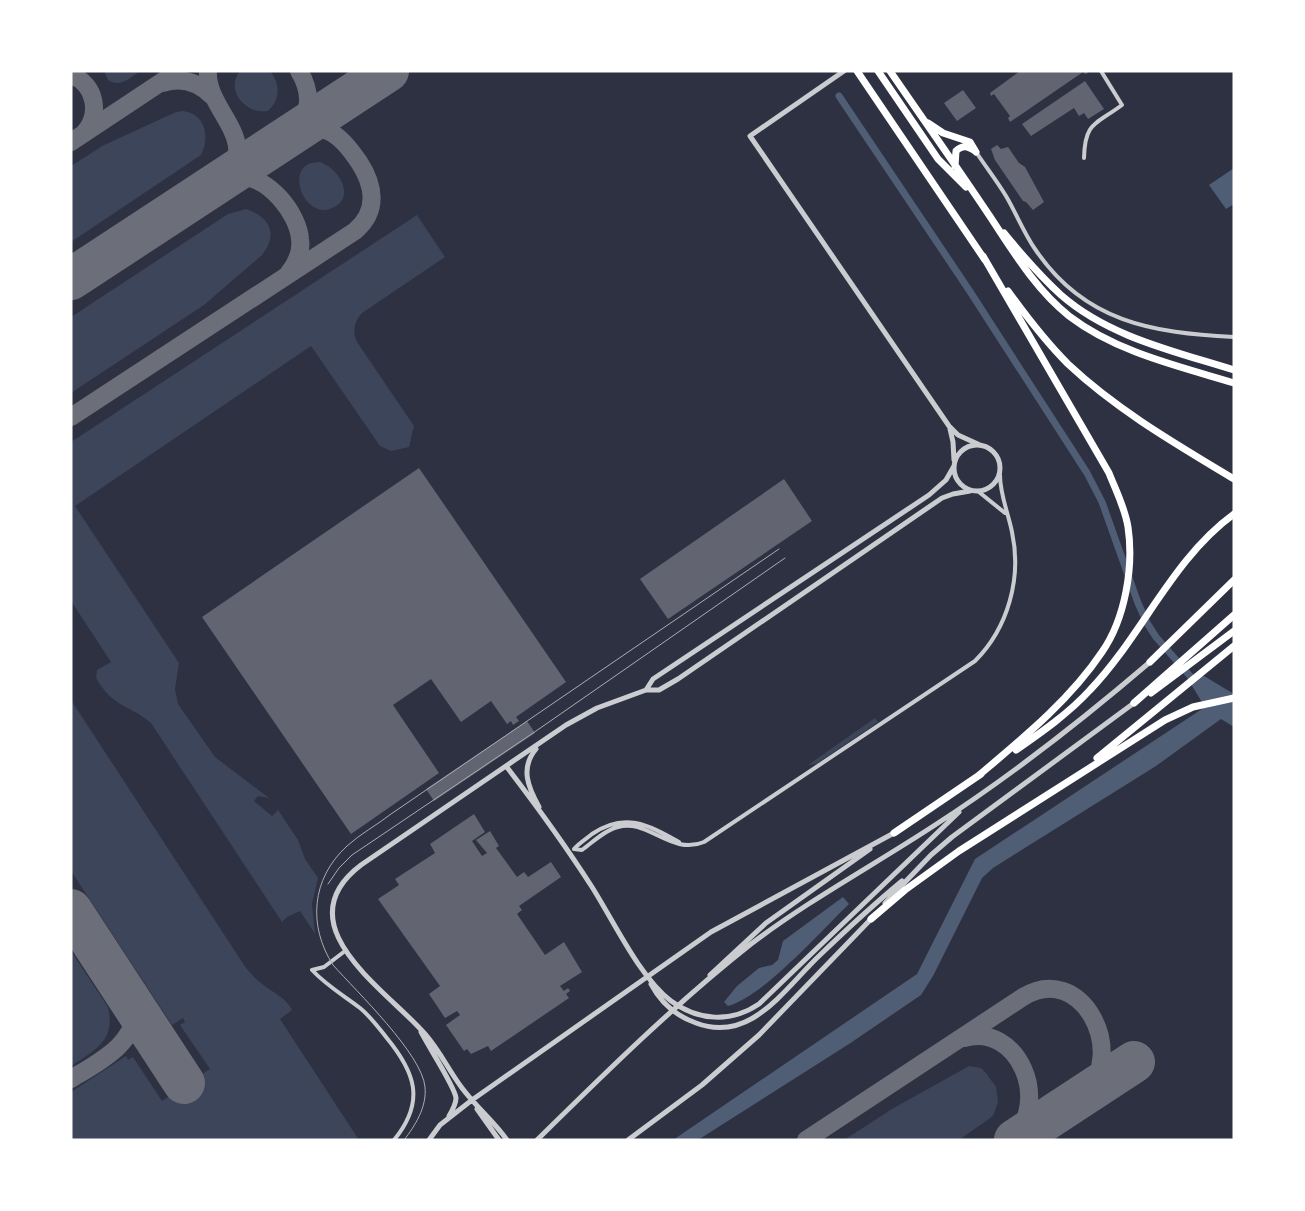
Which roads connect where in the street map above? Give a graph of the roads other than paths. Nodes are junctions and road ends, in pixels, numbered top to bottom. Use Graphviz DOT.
graph roads {
  1 [pos="844,71"];
  2 [pos="857,71"];
  3 [pos="878,71"];
  4 [pos="890,71"];
  5 [pos="1101,71"];
  6 [pos="924,120"];
  7 [pos="976,152"];
  8 [pos="1084,158"];
  9 [pos="955,166"];
  10 [pos="978,200"];
  11 [pos="990,216"];
  12 [pos="983,256"];
  13 [pos="1234,337"];
  14 [pos="1234,370"];
  15 [pos="1234,383"];
  16 [pos="949,426"];
  17 [pos="980,445"];
  18 [pos="954,465"];
  19 [pos="1000,475"];
  20 [pos="1234,479"];
  21 [pos="970,491"];
  22 [pos="979,492"];
  23 [pos="1005,513"];
  24 [pos="1234,514"];
  25 [pos="1234,580"];
  26 [pos="1234,615"];
  27 [pos="1234,631"];
  28 [pos="1234,646"];
  29 [pos="1150,662"];
  30 [pos="1167,678"];
  31 [pos="646,690"];
  32 [pos="1234,698"];
  33 [pos="1134,703"];
  34 [pos="541,743"];
  35 [pos="506,766"];
  36 [pos="978,776"];
  37 [pos="1070,780"];
  38 [pos="983,793"];
  39 [pos="544,816"];
  40 [pos="894,833"];
  41 [pos="683,845"];
  42 [pos="572,850"];
  43 [pos="931,855"];
  44 [pos="871,919"];
  45 [pos="345,951"];
  46 [pos="647,975"];
  47 [pos="690,994"];
  48 [pos="419,1027"];
  49 [pos="472,1100"];
  50 [pos="448,1118"];
  51 [pos="650,1124"];
  52 [pos="394,1140"];
  53 [pos="429,1140"];
  54 [pos="499,1140"];
  55 [pos="507,1140"];
  56 [pos="537,1140"];
  57 [pos="624,1140"];
  58 [pos="628,1140"];
  1 -- 16 [label="street"];
  2 -- 12 [label="highway"];
  3 -- 10 [label="highway"];
  4 -- 6 [label="highway"];
  5 -- 8 [label="street"];
  6 -- 7 [label="highway"];
  6 -- 9 [label="highway"];
  7 -- 9 [label="highway"];
  7 -- 13 [label="street"];
  9 -- 10 [label="highway"];
  10 -- 11 [label="highway"];
  11 -- 14 [label="highway"];
  11 -- 15 [label="highway"];
  12 -- 20 [label="highway"];
  12 -- 36 [label="highway"];
  16 -- 17 [label="street"];
  16 -- 18 [label="street"];
  17 -- 18 [label="street"];
  17 -- 19 [label="street"];
  18 -- 21 [label="street"];
  18 -- 31 [label="street"];
  19 -- 22 [label="street"];
  19 -- 23 [label="street"];
  21 -- 22 [label="street"];
  21 -- 31 [label="street"];
  22 -- 23 [label="street"];
  23 -- 41 [label="street"];
  24 -- 36 [label="highway"];
  25 -- 29 [label="highway"];
  26 -- 30 [label="highway"];
  27 -- 30 [label="highway"];
  28 -- 37 [label="highway"];
  29 -- 38 [label="street"];
  30 -- 33 [label="highway"];
  31 -- 34 [label="street"];
  32 -- 37 [label="highway"];
  33 -- 43 [label="street"];
  34 -- 35 [label="street"];
  34 -- 39 [label="street"];
  35 -- 39 [label="street"];
  35 -- 45 [label="street"];
  36 -- 40 [label="highway"];
  37 -- 44 [label="highway"];
  38 -- 46 [label="street"];
  38 -- 47 [label="street"];
  39 -- 42 [label="street"];
  40 -- 46 [label="street"];
  40 -- 47 [label="street"];
  41 -- 42 [label="street"];
  41 -- 42 [label="street"];
  42 -- 46 [label="street"];
  43 -- 44 [label="street"];
  43 -- 46 [label="street"];
  44 -- 51 [label="street"];
  45 -- 48 [label="street"];
  45 -- 52 [label="street"];
  46 -- 49 [label="street"];
  47 -- 56 [label="street"];
  48 -- 49 [label="street"];
  48 -- 50 [label="street"];
  49 -- 50 [label="street"];
  49 -- 54 [label="street"];
  49 -- 55 [label="street"];
  50 -- 53 [label="street"];
  51 -- 57 [label="street"];
  51 -- 58 [label="street"];
}
